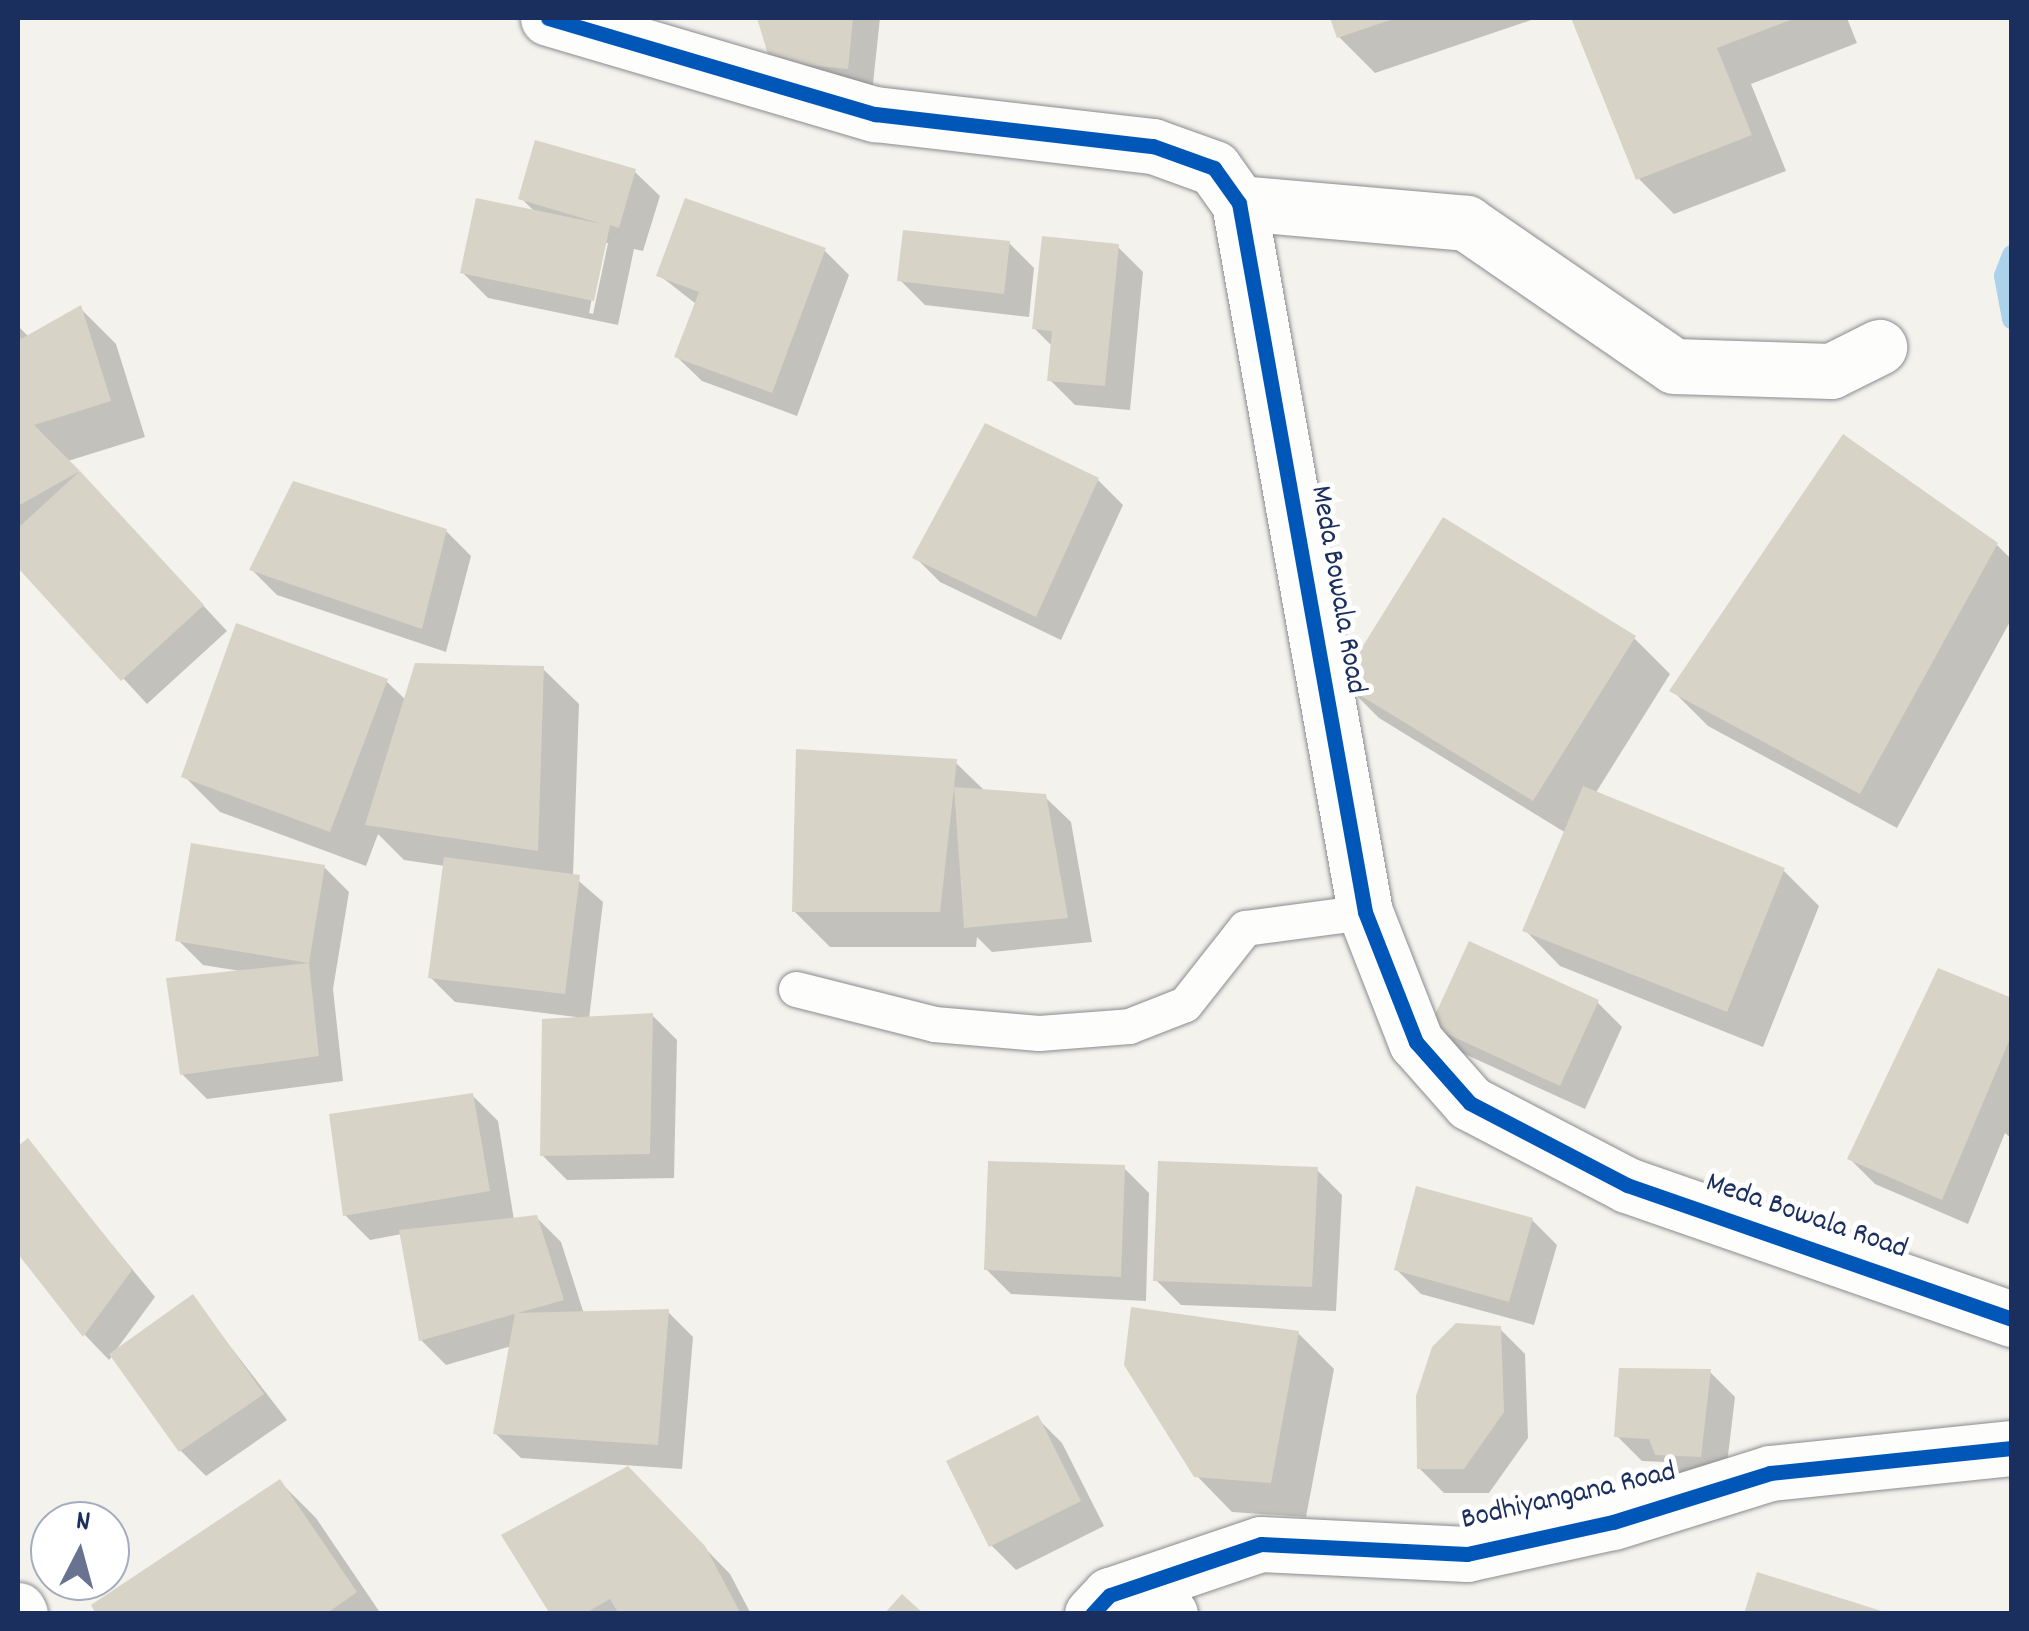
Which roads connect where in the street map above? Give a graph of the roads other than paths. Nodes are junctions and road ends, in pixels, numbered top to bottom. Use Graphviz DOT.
graph roads {
  1 [pos="548,18"];
  2 [pos="1239,202"];
  3 [pos="1878,347"];
  4 [pos="1366,912"];
  5 [pos="796,989"];
  6 [pos="2012,1319"];
  7 [pos="2012,1448"];
  8 [pos="1101,1604"];
  9 [pos="1170,1614"];
  1 -- 2 [label="street"];
  2 -- 3 [label="street"];
  2 -- 4 [label="street, Meda Bowala Road"];
  4 -- 5 [label="lane"];
  4 -- 6 [label="street, Meda Bowala Road"];
  7 -- 8 [label="street, Bodhiyangana Road"];
  8 -- 9 [label="street"];
}
